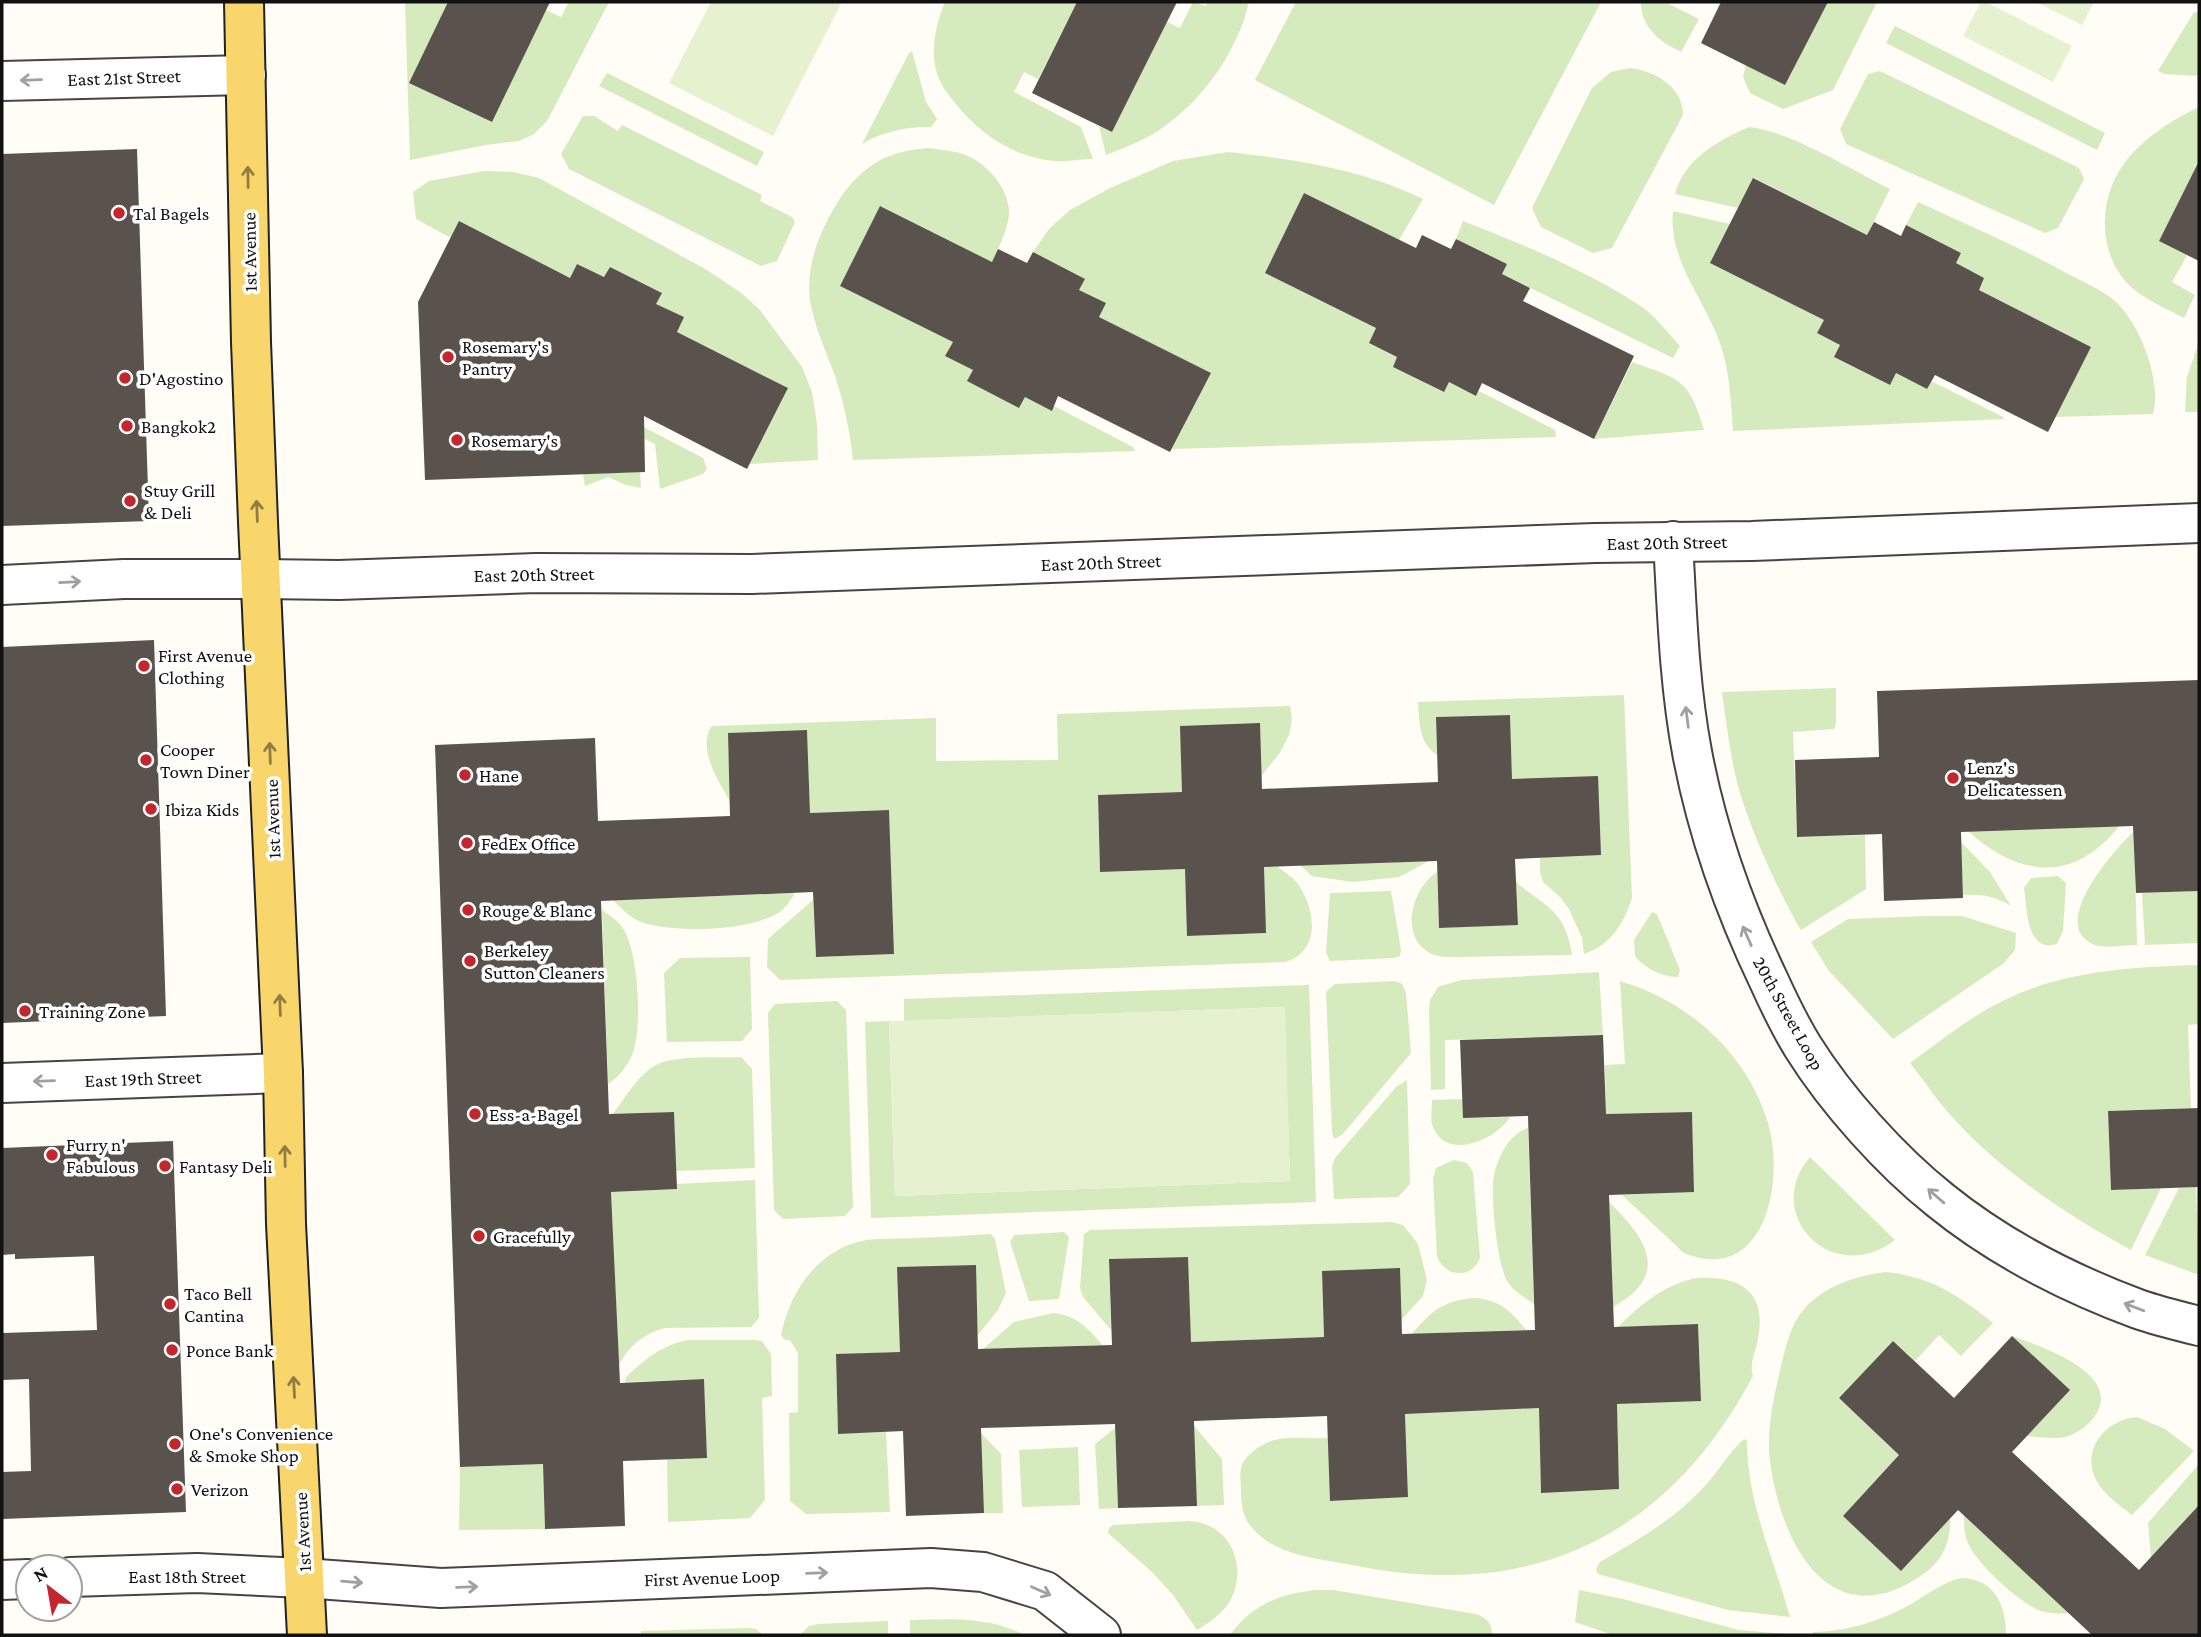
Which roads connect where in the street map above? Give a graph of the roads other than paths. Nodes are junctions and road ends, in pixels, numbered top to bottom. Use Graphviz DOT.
graph roads {
  1 [pos="244,2"];
  2 [pos="246,75"];
  3 [pos="2,80"];
  4 [pos="2199,523"];
  5 [pos="1673,541"];
  6 [pos="260,579"];
  7 [pos="2,585"];
  8 [pos="284,1073"];
  9 [pos="2,1083"];
  10 [pos="2199,1326"];
  11 [pos="84,1577"];
  12 [pos="304,1578"];
  13 [pos="307,1635"];
  14 [pos="1101,1635"];
  1 -- 2 [label="main road, 1st Avenue"];
  2 -- 3 [label="street, East 21st Street, one-way"];
  6 -- 2 [label="main road, 1st Avenue, one-way"];
  4 -- 5 [label="street, East 20th Street"];
  5 -- 6 [label="street, East 20th Street"];
  10 -- 5 [label="street, 20th Street Loop, one-way"];
  7 -- 6 [label="street, East 20th Street, one-way"];
  8 -- 6 [label="main road, 1st Avenue, one-way"];
  8 -- 9 [label="street, East 19th Street, one-way"];
  12 -- 8 [label="main road, 1st Avenue, one-way"];
  11 -- 12 [label="street, East 18th Street"];
  12 -- 13 [label="main road, 1st Avenue"];
  12 -- 14 [label="street, First Avenue Loop, one-way"];
}
